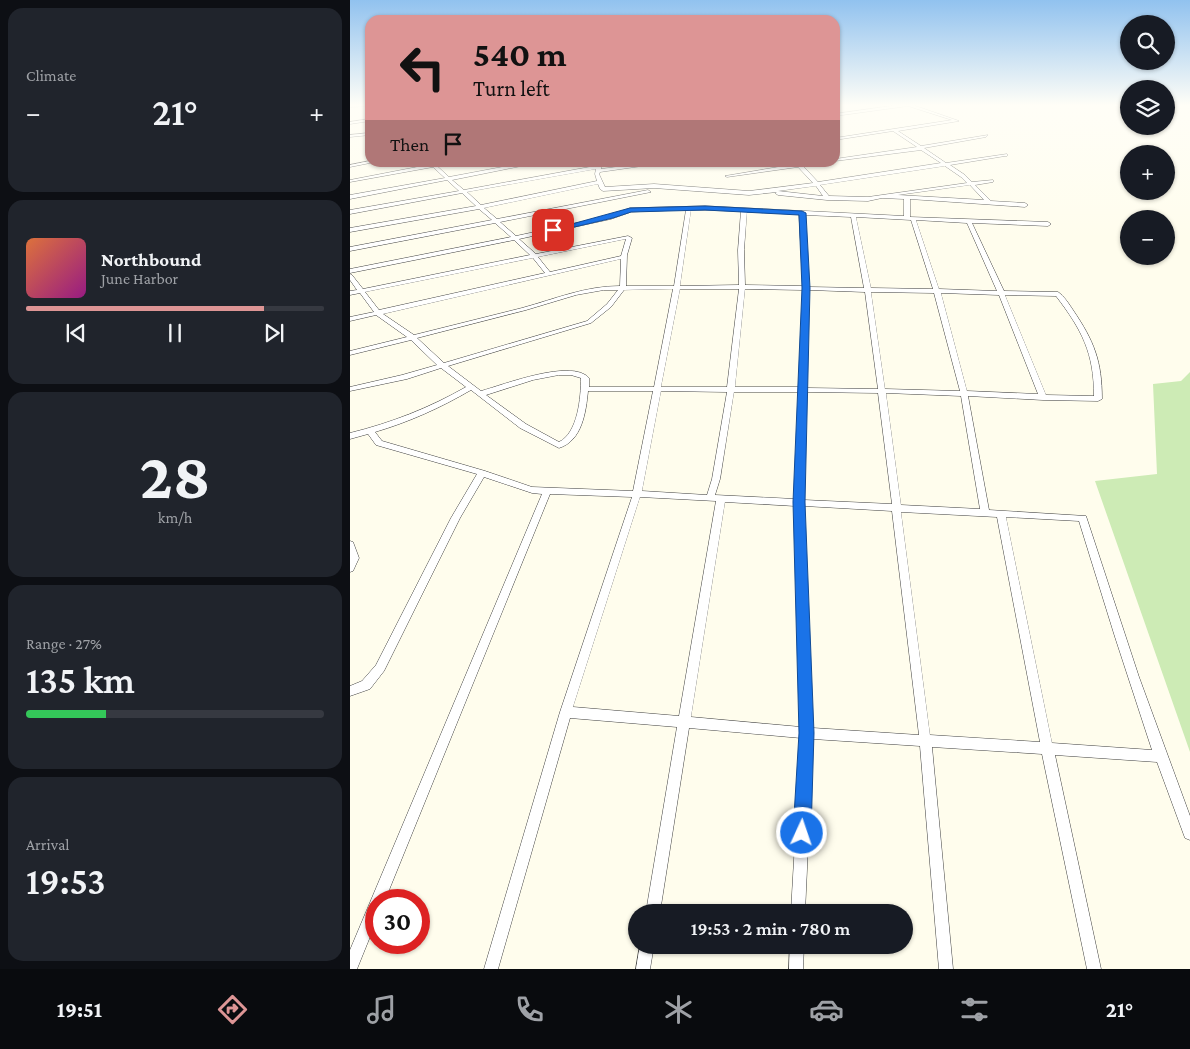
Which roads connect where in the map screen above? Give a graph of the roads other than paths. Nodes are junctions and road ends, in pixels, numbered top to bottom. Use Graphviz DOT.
graph roads {
  1 [pos="906,149"];
  2 [pos="924,149"];
  3 [pos="1005,155"];
  4 [pos="840,159"];
  5 [pos="365,163"];
  6 [pos="946,164"];
  7 [pos="350,166"];
  8 [pos="428,167"];
  9 [pos="435,167"];
  10 [pos="513,167"];
  11 [pos="618,167"];
  12 [pos="780,167"];
  13 [pos="801,167"];
  14 [pos="598,169"];
  15 [pos="727,176"];
  16 [pos="450,179"];
  17 [pos="350,181"];
  18 [pos="991,181"];
  19 [pos="599,182"];
  20 [pos="817,184"];
  21 [pos="972,184"];
  22 [pos="465,192"];
  23 [pos="648,192"];
  24 [pos="765,192"];
  25 [pos="882,196"];
  26 [pos="350,197"];
  27 [pos="907,197"];
  28 [pos="827,198"];
  29 [pos="868,200"];
  30 [pos="989,202"];
  31 [pos="1025,204"];
  32 [pos="480,206"];
  33 [pos="689,208"];
  34 [pos="744,210"];
  35 [pos="350,212"];
  36 [pos="802,213"];
  37 [pos="853,215"];
  38 [pos="867,216"];
  39 [pos="910,219"];
  40 [pos="496,220"];
  41 [pos="969,222"];
  42 [pos="1048,224"];
  43 [pos="350,230"];
  44 [pos="515,238"];
  45 [pos="350,249"];
  46 [pos="535,256"];
  47 [pos="624,256"];
  48 [pos="350,271"];
  49 [pos="549,274"];
  50 [pos="350,276"];
  51 [pos="742,287"];
  52 [pos="623,288"];
  53 [pos="677,288"];
  54 [pos="806,288"];
  55 [pos="868,290"];
  56 [pos="361,291"];
  57 [pos="938,292"];
  58 [pos="350,294"];
  59 [pos="1002,294"];
  60 [pos="378,313"];
  61 [pos="350,319"];
  62 [pos="412,338"];
  63 [pos="350,353"];
  64 [pos="443,366"];
  65 [pos="470,387"];
  66 [pos="731,388"];
  67 [pos="350,389"];
  68 [pos="585,389"];
  69 [pos="659,389"];
  70 [pos="802,391"];
  71 [pos="882,391"];
  72 [pos="964,393"];
  73 [pos="480,394"];
  74 [pos="1043,398"];
  75 [pos="370,431"];
  76 [pos="350,436"];
  77 [pos="482,474"];
  78 [pos="547,491"];
  79 [pos="637,494"];
  80 [pos="715,498"];
  81 [pos="799,502"];
  82 [pos="895,508"];
  83 [pos="985,512"];
  84 [pos="1001,513"];
  85 [pos="350,546"];
  86 [pos="350,568"];
  87 [pos="350,690"];
  88 [pos="566,712"];
  89 [pos="684,721"];
  90 [pos="807,733"];
  91 [pos="924,740"];
  92 [pos="1047,748"];
  93 [pos="1159,756"];
  94 [pos="1190,833"];
  95 [pos="383,889"];
  96 [pos="654,904"];
  97 [pos="798,904"];
  98 [pos="365,932"];
  99 [pos="646,954"];
  100 [pos="797,954"];
  101 [pos="350,968"];
  102 [pos="491,969"];
  103 [pos="643,969"];
  104 [pos="796,969"];
  105 [pos="946,969"];
  106 [pos="1094,969"];
  1 -- 4 [label="street"];
  2 -- 6 [label="street"];
  3 -- 6 [label="street"];
  5 -- 7 [label="street"];
  6 -- 20 [label="street"];
  6 -- 21 [label="street"];
  8 -- 17 [label="street"];
  9 -- 16 [label="street"];
  10 -- 16 [label="street"];
  11 -- 14 [label="street"];
  12 -- 15 [label="street"];
  13 -- 20 [label="street"];
  14 -- 19 [label="street"];
  14 -- 22 [label="street"];
  16 -- 22 [label="street"];
  16 -- 26 [label="street"];
  18 -- 21 [label="street"];
  19 -- 24 [label="street"];
  19 -- 32 [label="street"];
  20 -- 24 [label="street"];
  20 -- 28 [label="street"];
  21 -- 25 [label="street"];
  21 -- 30 [label="street"];
  22 -- 32 [label="street"];
  22 -- 35 [label="street"];
  23 -- 40 [label="street"];
  24 -- 28 [label="street"];
  25 -- 27 [label="street"];
  25 -- 29 [label="street"];
  27 -- 30 [label="street"];
  27 -- 39 [label="street"];
  28 -- 29 [label="street"];
  29 -- 38 [label="street"];
  30 -- 31 [label="street"];
  32 -- 40 [label="street"];
  32 -- 43 [label="street"];
  33 -- 34 [label="street"];
  33 -- 44 [label="street"];
  33 -- 53 [label="street"];
  34 -- 36 [label="street"];
  34 -- 51 [label="street"];
  36 -- 37 [label="street"];
  36 -- 54 [label="street"];
  37 -- 38 [label="street"];
  37 -- 55 [label="street"];
  38 -- 39 [label="street"];
  39 -- 41 [label="street"];
  39 -- 57 [label="street"];
  40 -- 44 [label="street"];
  40 -- 45 [label="street"];
  41 -- 42 [label="street"];
  41 -- 59 [label="street"];
  44 -- 46 [label="street"];
  44 -- 48 [label="street"];
  46 -- 47 [label="street"];
  46 -- 49 [label="street"];
  46 -- 56 [label="street"];
  47 -- 49 [label="street"];
  47 -- 52 [label="street"];
  49 -- 60 [label="street"];
  50 -- 56 [label="street"];
  51 -- 53 [label="street"];
  51 -- 54 [label="street"];
  51 -- 66 [label="street"];
  52 -- 53 [label="street"];
  52 -- 62 [label="street"];
  52 -- 64 [label="street"];
  53 -- 69 [label="street"];
  54 -- 55 [label="street"];
  54 -- 70 [label="street"];
  55 -- 57 [label="street"];
  55 -- 71 [label="street"];
  56 -- 58 [label="street"];
  56 -- 60 [label="street"];
  57 -- 59 [label="street"];
  57 -- 72 [label="street"];
  59 -- 74 [label="street"];
  59 -- 74 [label="street"];
  60 -- 61 [label="street"];
  60 -- 62 [label="street"];
  62 -- 63 [label="street"];
  62 -- 64 [label="street"];
  64 -- 65 [label="street"];
  64 -- 67 [label="street"];
  65 -- 73 [label="street"];
  65 -- 75 [label="street"];
  66 -- 69 [label="street"];
  66 -- 70 [label="street"];
  66 -- 80 [label="street"];
  68 -- 69 [label="street"];
  68 -- 73 [label="street"];
  68 -- 73 [label="street"];
  69 -- 79 [label="street"];
  70 -- 71 [label="street"];
  70 -- 81 [label="street"];
  71 -- 72 [label="street"];
  71 -- 82 [label="street"];
  72 -- 74 [label="street"];
  72 -- 83 [label="street"];
  75 -- 76 [label="street"];
  75 -- 77 [label="street"];
  77 -- 78 [label="street"];
  77 -- 87 [label="street"];
  78 -- 79 [label="street"];
  78 -- 95 [label="street"];
  79 -- 80 [label="street"];
  79 -- 88 [label="street"];
  80 -- 81 [label="street"];
  80 -- 89 [label="street"];
  81 -- 82 [label="street"];
  81 -- 90 [label="street"];
  82 -- 83 [label="street"];
  82 -- 91 [label="street"];
  83 -- 84 [label="street"];
  84 -- 92 [label="street"];
  84 -- 93 [label="street"];
  85 -- 86 [label="street"];
  88 -- 89 [label="street"];
  88 -- 102 [label="street"];
  89 -- 90 [label="street"];
  89 -- 96 [label="street"];
  90 -- 91 [label="street"];
  90 -- 97 [label="street"];
  91 -- 92 [label="street"];
  91 -- 105 [label="street"];
  92 -- 93 [label="street"];
  92 -- 106 [label="street"];
  93 -- 94 [label="street"];
  98 -- 101 [label="street"];
  99 -- 103 [label="street"];
  100 -- 104 [label="street"];
}
